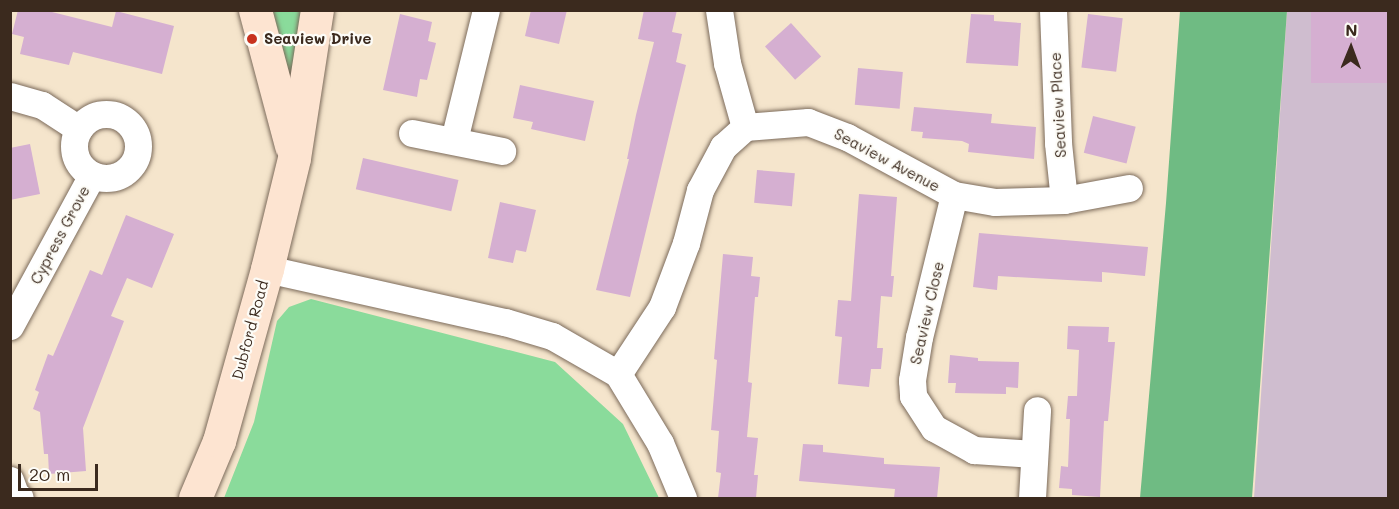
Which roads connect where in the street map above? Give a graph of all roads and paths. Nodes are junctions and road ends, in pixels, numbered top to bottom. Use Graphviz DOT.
graph roads {
  1 [pos="255,10"];
  2 [pos="317,10"];
  3 [pos="486,10"];
  4 [pos="719,10"];
  5 [pos="1053,10"];
  6 [pos="10,96"];
  7 [pos="745,127"];
  8 [pos="79,129"];
  9 [pos="412,133"];
  10 [pos="454,140"];
  11 [pos="502,151"];
  12 [pos="294,158"];
  13 [pos="92,175"];
  14 [pos="1129,188"];
  15 [pos="954,195"];
  16 [pos="1064,200"];
  17 [pos="267,269"];
  18 [pos="10,326"];
  19 [pos="618,374"];
  20 [pos="1037,410"];
  21 [pos="1034,454"];
  22 [pos="195,498"];
  23 [pos="683,498"];
  24 [pos="1032,498"];
  1 -- 12 [label="street, Dubford Road"];
  2 -- 12 [label="street, Dubford Road"];
  3 -- 10 [label="street"];
  4 -- 7 [label="street"];
  5 -- 16 [label="street, Seaview Place"];
  6 -- 8 [label="street"];
  7 -- 15 [label="street, Seaview Avenue"];
  7 -- 19 [label="street"];
  8 -- 13 [label="street, Cypress Grove"];
  8 -- 13 [label="street, Cypress Grove"];
  9 -- 10 [label="street"];
  10 -- 11 [label="street"];
  12 -- 17 [label="street, Dubford Road"];
  13 -- 18 [label="street, Cypress Grove"];
  14 -- 16 [label="street, Seaview Avenue"];
  15 -- 16 [label="street, Seaview Avenue"];
  15 -- 21 [label="street, Seaview Close"];
  17 -- 19 [label="street"];
  17 -- 22 [label="street, Dubford Road"];
  19 -- 23 [label="street"];
  20 -- 21 [label="street"];
  21 -- 24 [label="street"];
}
